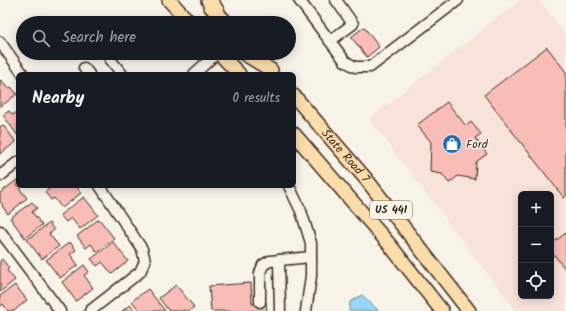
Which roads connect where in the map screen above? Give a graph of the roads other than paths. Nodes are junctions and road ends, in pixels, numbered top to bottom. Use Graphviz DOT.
graph roads {
  1 [pos="169,0"];
  2 [pos="205,0"];
  3 [pos="299,0"];
  4 [pos="336,0"];
  5 [pos="458,0"];
  6 [pos="218,12"];
  7 [pos="184,16"];
  8 [pos="330,41"];
  9 [pos="0,42"];
  10 [pos="112,60"];
  11 [pos="210,60"];
  12 [pos="225,60"];
  13 [pos="254,60"];
  14 [pos="261,60"];
  15 [pos="22,72"];
  16 [pos="120,72"];
  17 [pos="196,72"];
  18 [pos="237,72"];
  19 [pos="272,72"];
  20 [pos="296,98"];
  21 [pos="296,136"];
  22 [pos="16,164"];
  23 [pos="0,176"];
  24 [pos="101,188"];
  25 [pos="290,188"];
  26 [pos="0,231"];
  27 [pos="311,257"];
  28 [pos="279,260"];
  29 [pos="260,302"];
  30 [pos="60,311"];
  31 [pos="90,311"];
  32 [pos="280,311"];
  33 [pos="306,311"];
  34 [pos="442,311"];
  35 [pos="469,311"];
  1 -- 7 [label="main road"];
  2 -- 6 [label="main road"];
  3 -- 8 [label="street"];
  4 -- 8 [label="street"];
  5 -- 8 [label="street"];
  9 -- 15 [label="street"];
  10 -- 16 [label="street"];
  11 -- 17 [label="street"];
  12 -- 18 [label="main road"];
  13 -- 19 [label="main road"];
  14 -- 19 [label="main road"];
  20 -- 35 [label="main road, State Road 7 / US 441"];
  21 -- 34 [label="main road, State Road 7 / US 441"];
  22 -- 23 [label="street"];
  24 -- 31 [label="street"];
  25 -- 27 [label="street"];
  26 -- 30 [label="street"];
  27 -- 28 [label="street"];
  27 -- 33 [label="street"];
  28 -- 29 [label="street"];
  28 -- 32 [label="street"];
}
